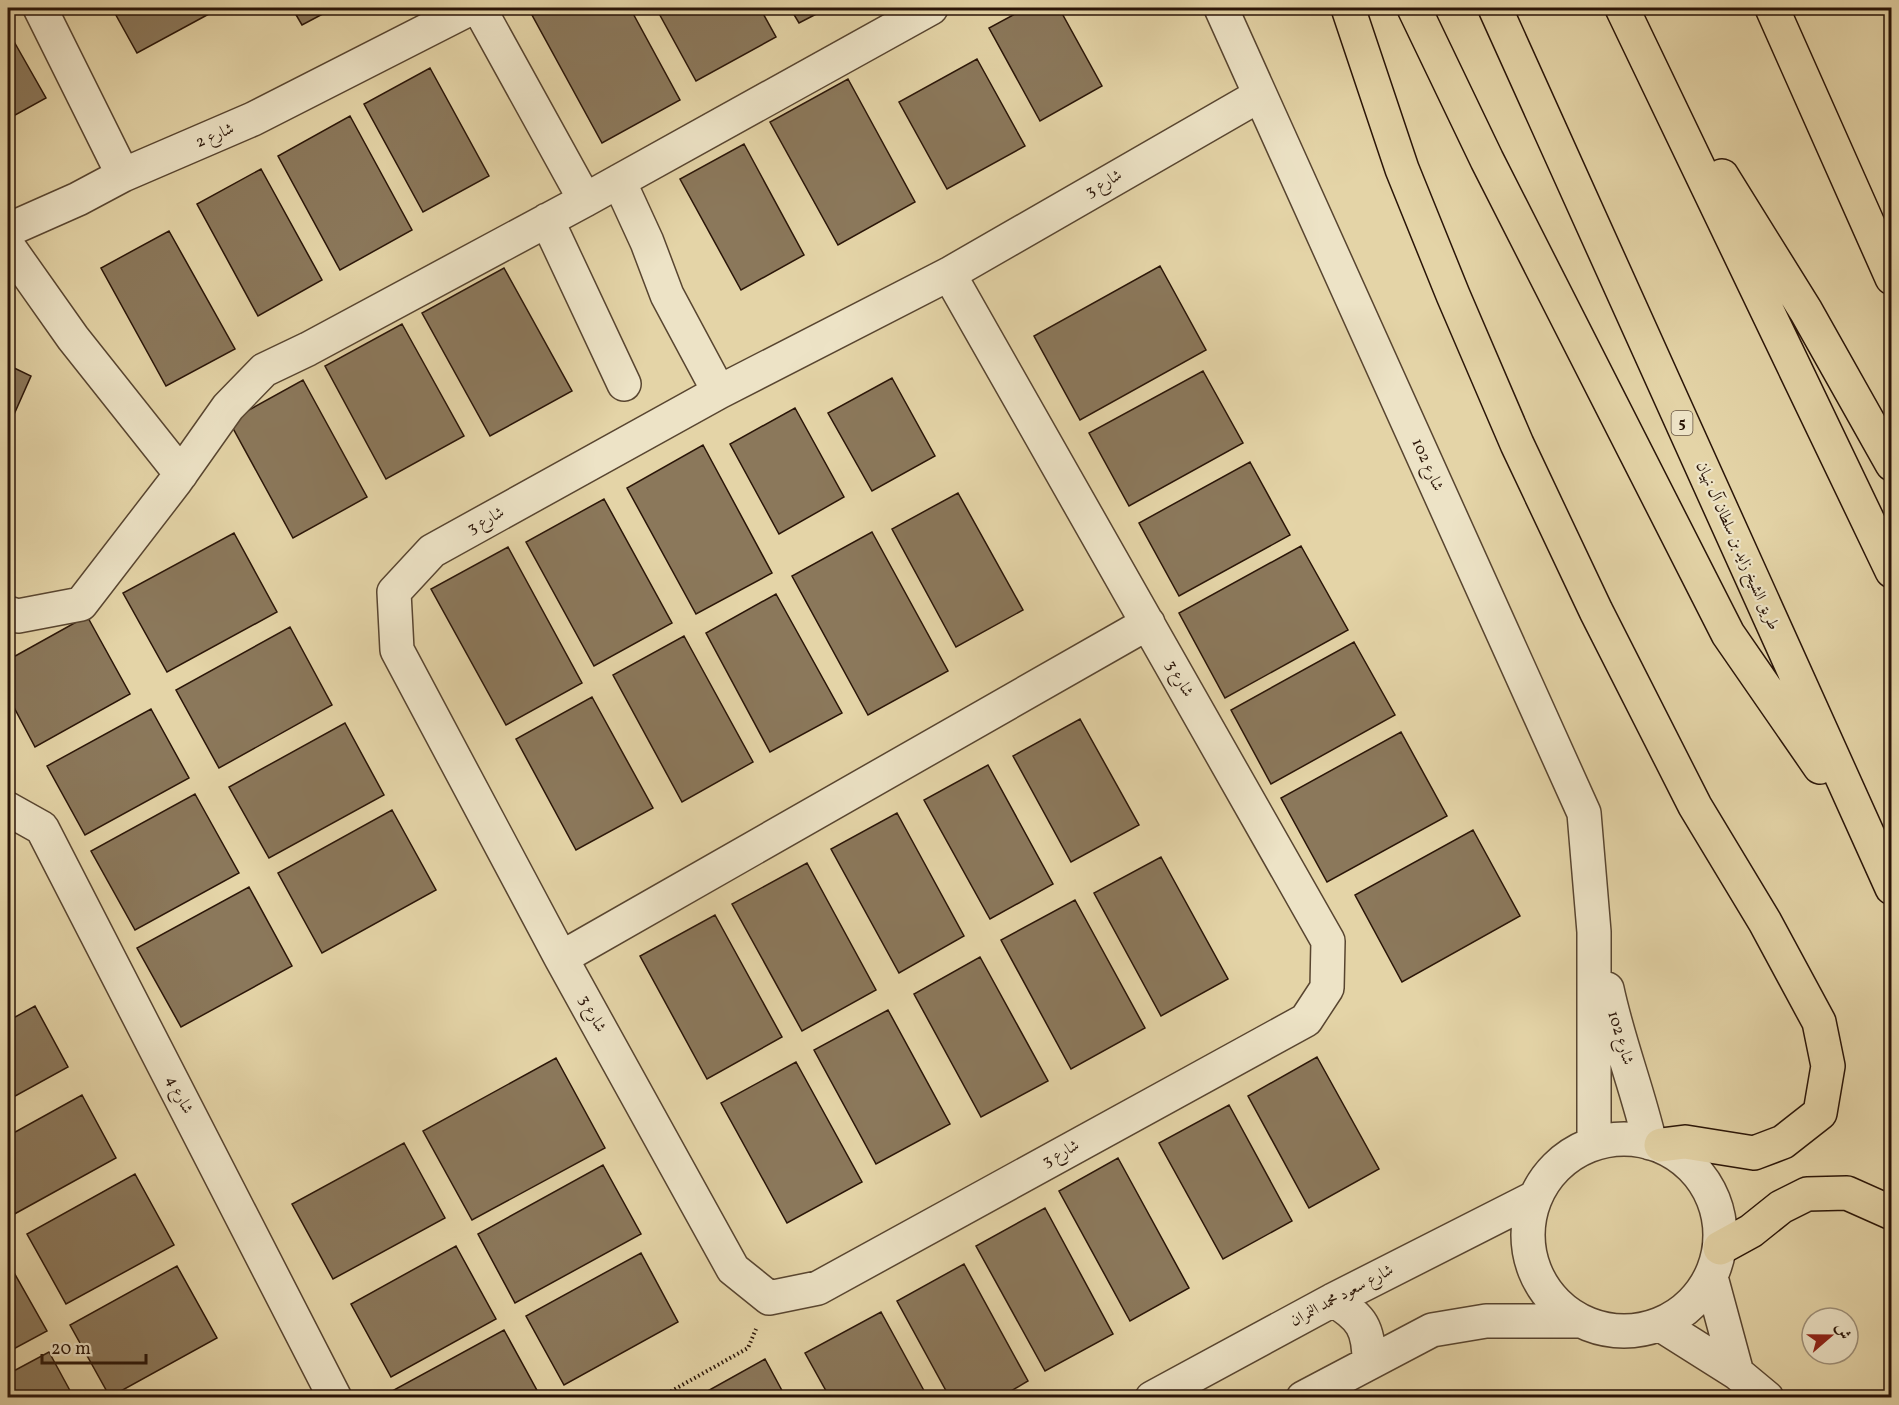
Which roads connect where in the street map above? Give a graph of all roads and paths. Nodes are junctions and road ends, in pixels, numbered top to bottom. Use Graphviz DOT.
graph roads {
  1 [pos="40,8"];
  2 [pos="471,8"];
  3 [pos="479,8"];
  4 [pos="932,8"];
  5 [pos="1221,8"];
  6 [pos="1348,8"];
  7 [pos="1414,8"];
  8 [pos="1495,8"];
  9 [pos="1772,8"];
  10 [pos="1627,19"];
  11 [pos="1260,95"];
  12 [pos="123,175"];
  13 [pos="619,181"];
  14 [pos="585,200"];
  15 [pos="547,220"];
  16 [pos="8,230"];
  17 [pos="8,246"];
  18 [pos="949,274"];
  19 [pos="1892,278"];
  20 [pos="624,384"];
  21 [pos="719,392"];
  22 [pos="1892,464"];
  23 [pos="181,474"];
  24 [pos="1892,571"];
  25 [pos="8,613"];
  26 [pos="1148,623"];
  27 [pos="8,809"];
  28 [pos="1868,838"];
  29 [pos="1892,888"];
  30 [pos="1594,932"];
  31 [pos="561,958"];
  32 [pos="1594,1143"];
  33 [pos="1656,1144"];
  34 [pos="1534,1198"];
  35 [pos="1892,1213"];
  36 [pos="1716,1262"];
  37 [pos="770,1298"];
  38 [pos="1333,1300"];
  39 [pos="1581,1322"];
  40 [pos="1661,1324"];
  41 [pos="1369,1362"];
  42 [pos="1737,1373"];
  43 [pos="335,1398"];
  44 [pos="659,1398"];
  45 [pos="1152,1398"];
  46 [pos="1303,1398"];
  47 [pos="1767,1398"];
  1 -- 12 [label="street"];
  2 -- 12 [label="street, شارع 2"];
  3 -- 14 [label="street"];
  4 -- 13 [label="street"];
  5 -- 11 [label="street, شارع 102"];
  6 -- 33 [label="highway"];
  7 -- 28 [label="highway"];
  8 -- 28 [label="highway, طريق الشيخ زايد بن سلطان آل نهيان / 5"];
  9 -- 19 [label="highway"];
  10 -- 22 [label="highway"];
  10 -- 24 [label="highway"];
  11 -- 18 [label="street, شارع 3"];
  11 -- 30 [label="street, شارع 102"];
  12 -- 16 [label="street, شارع 2"];
  13 -- 14 [label="street"];
  13 -- 21 [label="street"];
  14 -- 15 [label="street"];
  15 -- 20 [label="street"];
  15 -- 23 [label="street"];
  17 -- 23 [label="street"];
  18 -- 21 [label="street, شارع 3"];
  18 -- 26 [label="street, شارع 3"];
  21 -- 31 [label="street, شارع 3"];
  23 -- 25 [label="street"];
  26 -- 31 [label="street"];
  26 -- 37 [label="street, شارع 3"];
  27 -- 43 [label="street, شارع 4"];
  28 -- 29 [label="highway, طريق الشيخ زايد بن سلطان آل نهيان / 5"];
  30 -- 32 [label="street, شارع 102"];
  30 -- 33 [label="street, شارع 102"];
  31 -- 37 [label="street, شارع 3"];
  32 -- 33 [label="street"];
  32 -- 34 [label="street"];
  33 -- 36 [label="street"];
  34 -- 38 [label="street, شارع سعود محمد النمران"];
  34 -- 39 [label="street"];
  35 -- 36 [label="highway"];
  36 -- 40 [label="street"];
  36 -- 42 [label="street"];
  37 -- 44 [label="path"];
  38 -- 41 [label="street"];
  38 -- 45 [label="street, شارع سعود محمد النمران"];
  39 -- 40 [label="street"];
  39 -- 41 [label="street"];
  40 -- 42 [label="street"];
  41 -- 46 [label="street"];
  42 -- 47 [label="street"];
}
